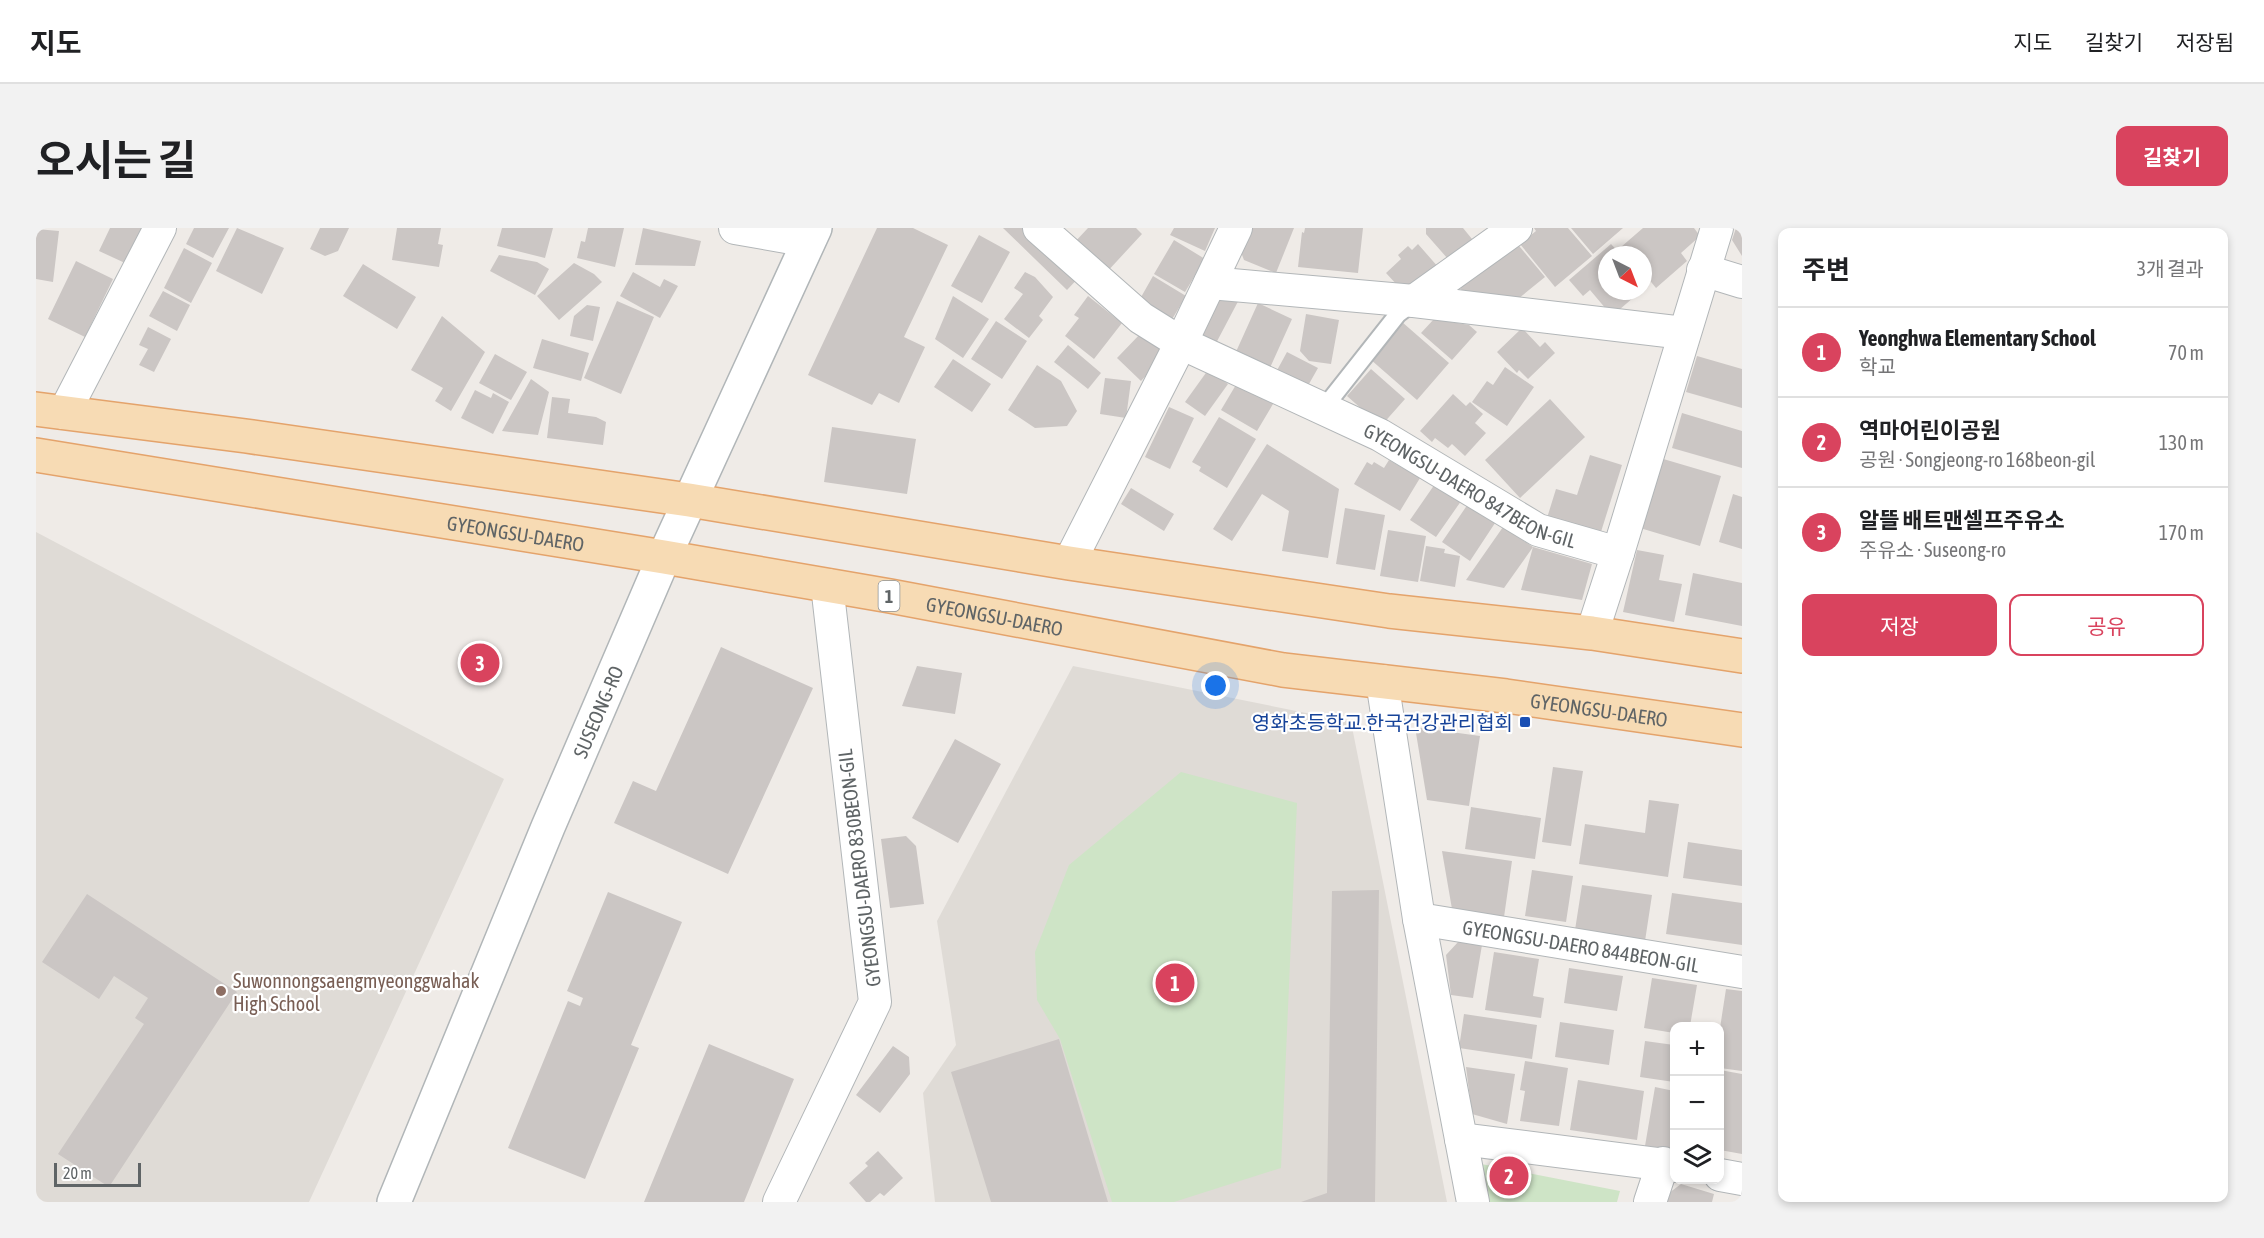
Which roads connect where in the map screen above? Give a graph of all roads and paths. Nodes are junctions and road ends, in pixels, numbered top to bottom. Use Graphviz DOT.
graph roads {
  1 [pos="160,228"];
  2 [pos="735,228"];
  3 [pos="1039,228"];
  4 [pos="1236,228"];
  5 [pos="1516,228"];
  6 [pos="1717,228"];
  7 [pos="812,235"];
  8 [pos="1703,270"];
  9 [pos="1742,282"];
  10 [pos="1210,283"];
  11 [pos="1414,301"];
  12 [pos="1684,333"];
  13 [pos="1181,343"];
  14 [pos="1323,409"];
  15 [pos="50,411"];
  16 [pos="36,455"];
  17 [pos="689,500"];
  18 [pos="1618,553"];
  19 [pos="664,557"];
  20 [pos="1069,564"];
  21 [pos="827,585"];
  22 [pos="1592,633"];
  23 [pos="1742,656"];
  24 [pos="1382,681"];
  25 [pos="1742,730"];
  26 [pos="1419,919"];
  27 [pos="1742,972"];
  28 [pos="1461,1139"];
  29 [pos="1669,1165"];
  30 [pos="1724,1176"];
  31 [pos="1742,1179"];
  32 [pos="394,1202"];
  33 [pos="779,1202"];
  34 [pos="1473,1202"];
  35 [pos="1650,1202"];
  1 -- 15 [label="street"];
  2 -- 7 [label="street"];
  3 -- 13 [label="street, GYEONGSU-DAERO 847BEON-GIL"];
  4 -- 10 [label="street"];
  5 -- 11 [label="street"];
  6 -- 8 [label="street"];
  7 -- 17 [label="street, SUSEONG-RO"];
  8 -- 9 [label="street"];
  8 -- 12 [label="street"];
  10 -- 11 [label="street"];
  10 -- 13 [label="street"];
  11 -- 12 [label="street"];
  11 -- 14 [label="lane"];
  12 -- 18 [label="street"];
  13 -- 14 [label="street, GYEONGSU-DAERO 847BEON-GIL"];
  13 -- 20 [label="street"];
  14 -- 18 [label="street, GYEONGSU-DAERO 847BEON-GIL"];
  15 -- 17 [label="main road"];
  16 -- 19 [label="main road, GYEONGSU-DAERO / 1"];
  17 -- 19 [label="street, SUSEONG-RO"];
  17 -- 20 [label="main road"];
  18 -- 22 [label="street"];
  19 -- 21 [label="main road, GYEONGSU-DAERO / 1"];
  19 -- 32 [label="street, SUSEONG-RO"];
  20 -- 22 [label="main road"];
  21 -- 24 [label="main road, GYEONGSU-DAERO / 1"];
  21 -- 33 [label="street, GYEONGSU-DAERO 830BEON-GIL"];
  22 -- 23 [label="main road"];
  24 -- 25 [label="main road, GYEONGSU-DAERO / 1"];
  24 -- 26 [label="street"];
  26 -- 27 [label="street, GYEONGSU-DAERO 844BEON-GIL"];
  26 -- 28 [label="street"];
  28 -- 29 [label="street"];
  28 -- 34 [label="street"];
  29 -- 35 [label="street"];
  30 -- 31 [label="street"];
}
